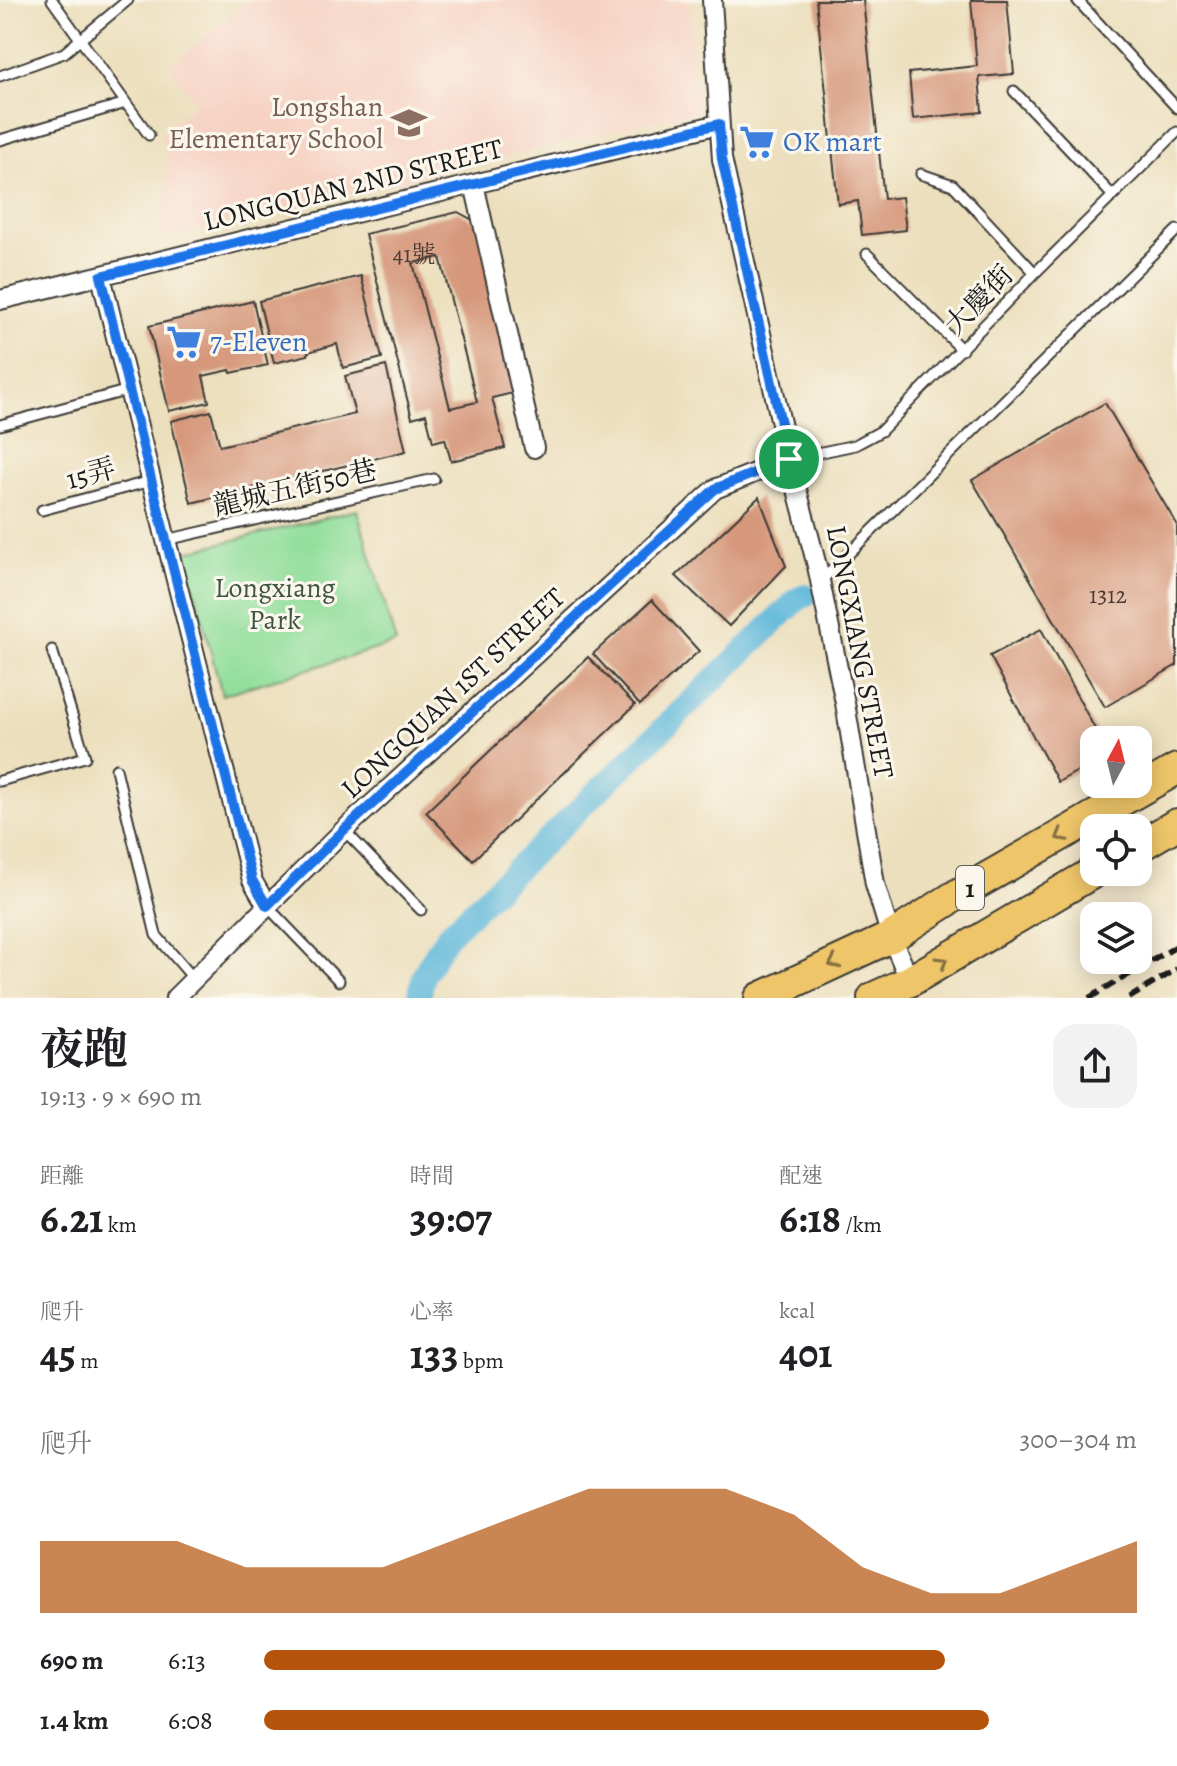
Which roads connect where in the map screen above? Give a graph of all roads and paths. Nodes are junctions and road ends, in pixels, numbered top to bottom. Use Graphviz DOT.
graph roads {
  1 [pos="52,0"];
  2 [pos="128,0"];
  3 [pos="712,0"];
  4 [pos="1077,0"];
  5 [pos="80,39"];
  6 [pos="0,76"];
  7 [pos="1014,91"];
  8 [pos="126,103"];
  9 [pos="1177,108"];
  10 [pos="719,124"];
  11 [pos="1177,132"];
  12 [pos="149,135"];
  13 [pos="0,140"];
  14 [pos="921,174"];
  15 [pos="474,184"];
  16 [pos="1113,196"];
  17 [pos="1177,230"];
  18 [pos="867,254"];
  19 [pos="1035,273"];
  20 [pos="101,276"];
  21 [pos="0,300"];
  22 [pos="962,350"];
  23 [pos="129,390"];
  24 [pos="0,425"];
  25 [pos="534,448"];
  26 [pos="789,459"];
  27 [pos="434,479"];
  28 [pos="151,481"];
  29 [pos="42,510"];
  30 [pos="166,540"];
  31 [pos="820,582"];
  32 [pos="52,650"];
  33 [pos="116,769"];
  34 [pos="1177,769"];
  35 [pos="0,781"];
  36 [pos="1177,824"];
  37 [pos="344,830"];
  38 [pos="1152,839"];
  39 [pos="1080,880"];
  40 [pos="267,906"];
  41 [pos="421,910"];
  42 [pos="891,937"];
  43 [pos="194,980"];
  44 [pos="339,981"];
  45 [pos="910,981"];
  46 [pos="175,998"];
  47 [pos="760,998"];
  48 [pos="873,998"];
  1 -- 5 [label="lane"];
  2 -- 5 [label="lane"];
  3 -- 10 [label="street, LONGXIANG STREET"];
  4 -- 9 [label="lane"];
  5 -- 6 [label="lane"];
  5 -- 8 [label="lane"];
  7 -- 16 [label="lane"];
  8 -- 12 [label="lane"];
  8 -- 13 [label="lane"];
  10 -- 15 [label="street, LONGQUAN 2ND STREET"];
  10 -- 26 [label="street, LONGXIANG STREET"];
  11 -- 16 [label="lane, 大慶街"];
  14 -- 19 [label="lane"];
  15 -- 20 [label="street, LONGQUAN 2ND STREET"];
  15 -- 25 [label="street"];
  16 -- 19 [label="lane, 大慶街"];
  17 -- 31 [label="lane"];
  18 -- 22 [label="lane"];
  19 -- 22 [label="lane, 大慶街"];
  20 -- 21 [label="street, LONGQUAN 2ND STREET"];
  20 -- 23 [label="street"];
  22 -- 26 [label="lane, 大慶街"];
  23 -- 24 [label="lane"];
  23 -- 28 [label="street"];
  26 -- 31 [label="street, LONGXIANG STREET"];
  26 -- 37 [label="street, LONGQUAN 1ST STREET"];
  27 -- 30 [label="lane, 龍城五街50巷"];
  28 -- 29 [label="lane, 15弄"];
  28 -- 30 [label="street"];
  30 -- 40 [label="street"];
  31 -- 42 [label="street, LONGXIANG STREET"];
  32 -- 35 [label="lane"];
  33 -- 43 [label="lane"];
  34 -- 42 [label="main road, 1, one-way"];
  36 -- 38 [label="main road"];
  37 -- 40 [label="street, LONGQUAN 1ST STREET"];
  37 -- 41 [label="lane"];
  45 -- 39 [label="main road, 1, one-way"];
  40 -- 43 [label="street, LONGQUAN 1ST STREET"];
  40 -- 44 [label="lane"];
  42 -- 45 [label="street, LONGXIANG STREET"];
  42 -- 47 [label="main road, 1, one-way"];
  43 -- 46 [label="street, LONGQUAN 1ST STREET"];
  45 -- 48 [label="main road, 1"];
}
